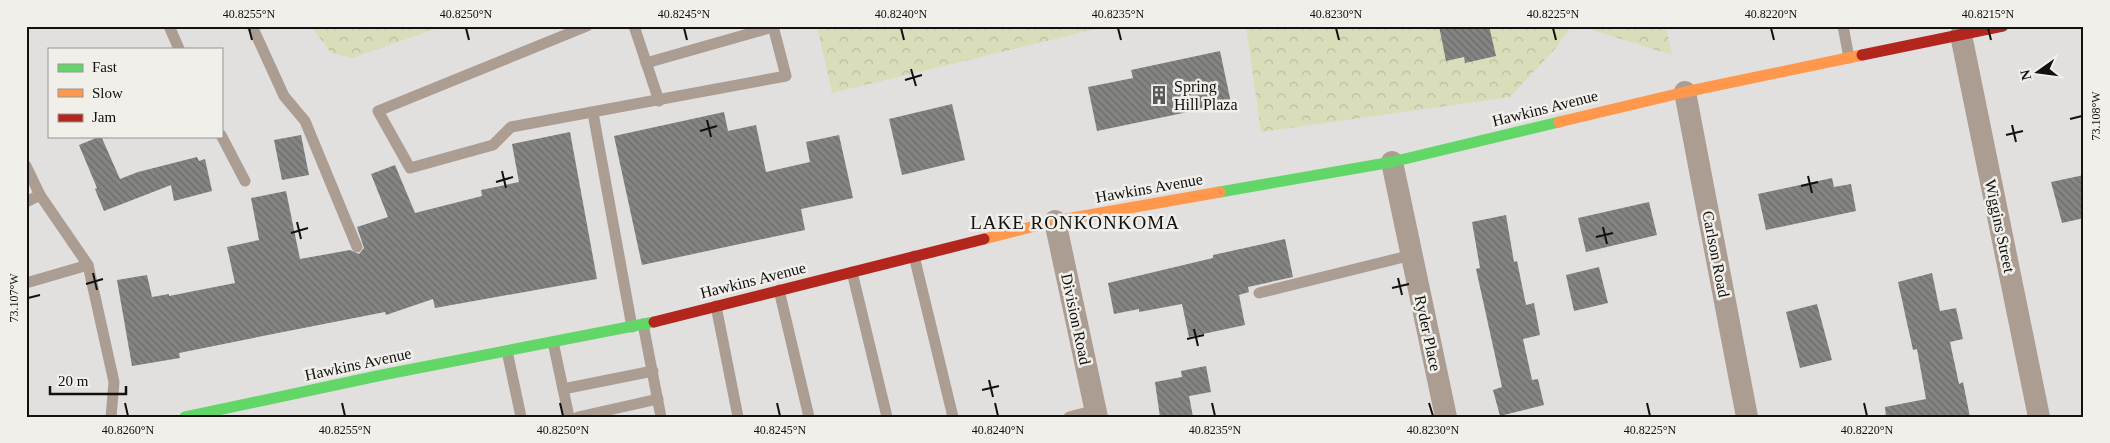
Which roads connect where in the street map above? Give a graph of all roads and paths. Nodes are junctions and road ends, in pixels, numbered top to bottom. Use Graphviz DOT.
graph roads {
  1 [pos="169,26"];
  2 [pos="252,26"];
  3 [pos="587,26"];
  4 [pos="634,26"];
  5 [pos="1843,26"];
  6 [pos="1936,26"];
  7 [pos="2003,26"];
  8 [pos="773,27"];
  9 [pos="1961,35"];
  10 [pos="1938,40"];
  11 [pos="179,48"];
  12 [pos="1849,58"];
  13 [pos="646,63"];
  14 [pos="1685,92"];
  15 [pos="659,101"];
  16 [pos="593,113"];
  17 [pos="222,137"];
  18 [pos="1392,162"];
  19 [pos="26,166"];
  20 [pos="245,181"];
  21 [pos="40,195"];
  22 [pos="26,202"];
  23 [pos="1055,221"];
  24 [pos="357,247"];
  25 [pos="1412,255"];
  26 [pos="914,256"];
  27 [pos="88,265"];
  28 [pos="852,272"];
  29 [pos="26,283"];
  30 [pos="779,290"];
  31 [pos="1258,293"];
  32 [pos="716,306"];
  33 [pos="638,325"];
  34 [pos="553,342"];
  35 [pos="507,351"];
  36 [pos="653,371"];
  37 [pos="563,389"];
  38 [pos="658,399"];
  39 [pos="1096,413"];
  40 [pos="111,417"];
  41 [pos="185,417"];
  42 [pos="521,417"];
  43 [pos="569,417"];
  44 [pos="578,417"];
  45 [pos="661,417"];
  46 [pos="738,417"];
  47 [pos="809,417"];
  48 [pos="886,417"];
  49 [pos="953,417"];
  50 [pos="1069,417"];
  51 [pos="1446,417"];
  52 [pos="1747,417"];
  53 [pos="2039,417"];
  1 -- 11 [label="lane"];
  2 -- 24 [label="lane"];
  3 -- 16 [label="lane"];
  4 -- 13 [label="lane"];
  5 -- 12 [label="lane"];
  6 -- 10 [label="lane"];
  7 -- 9 [label="street, Hawkins Avenue"];
  8 -- 13 [label="lane"];
  8 -- 15 [label="lane"];
  9 -- 10 [label="street, Hawkins Avenue"];
  9 -- 53 [label="street, Wiggins Street"];
  10 -- 12 [label="street, Hawkins Avenue"];
  12 -- 14 [label="street, Hawkins Avenue"];
  13 -- 15 [label="lane"];
  14 -- 18 [label="street, Hawkins Avenue"];
  14 -- 52 [label="street, Carlson Road"];
  15 -- 16 [label="lane"];
  16 -- 33 [label="lane"];
  17 -- 20 [label="lane"];
  18 -- 23 [label="street, Hawkins Avenue"];
  18 -- 25 [label="street, Ryder Place"];
  19 -- 21 [label="lane"];
  21 -- 22 [label="lane"];
  21 -- 27 [label="lane"];
  23 -- 26 [label="street, Hawkins Avenue"];
  23 -- 39 [label="street, Division Road"];
  25 -- 31 [label="lane"];
  25 -- 51 [label="street, Ryder Place"];
  26 -- 28 [label="street, Hawkins Avenue"];
  26 -- 49 [label="lane"];
  27 -- 29 [label="lane"];
  27 -- 40 [label="lane"];
  28 -- 30 [label="street, Hawkins Avenue"];
  28 -- 48 [label="lane"];
  30 -- 32 [label="street, Hawkins Avenue"];
  30 -- 47 [label="lane"];
  32 -- 33 [label="street, Hawkins Avenue"];
  32 -- 46 [label="lane"];
  33 -- 34 [label="street, Hawkins Avenue"];
  33 -- 36 [label="lane"];
  34 -- 35 [label="street, Hawkins Avenue"];
  34 -- 37 [label="lane"];
  35 -- 41 [label="street, Hawkins Avenue"];
  35 -- 42 [label="lane"];
  36 -- 37 [label="lane"];
  36 -- 38 [label="lane"];
  37 -- 43 [label="lane"];
  38 -- 44 [label="lane"];
  38 -- 45 [label="lane"];
  39 -- 50 [label="lane"];
}
